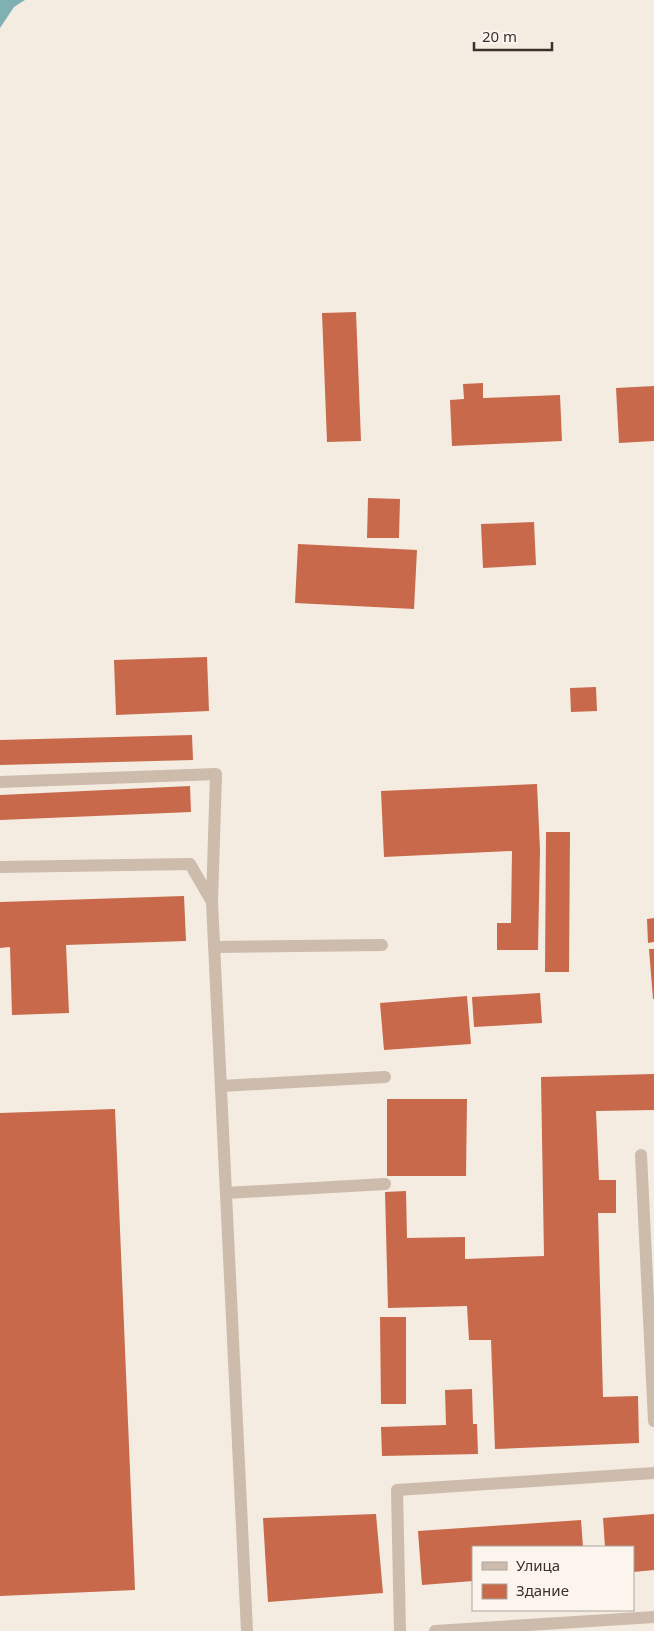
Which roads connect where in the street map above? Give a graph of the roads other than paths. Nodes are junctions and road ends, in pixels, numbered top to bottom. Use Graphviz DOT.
graph roads {
  1 [pos="0,782"];
  2 [pos="0,867"];
  3 [pos="212,902"];
  4 [pos="382,945"];
  5 [pos="214,948"];
  6 [pos="385,1077"];
  7 [pos="221,1086"];
  8 [pos="641,1155"];
  9 [pos="385,1184"];
  10 [pos="226,1193"];
  11 [pos="654,1421"];
  12 [pos="654,1473"];
  13 [pos="654,1617"];
  14 [pos="247,1631"];
  15 [pos="400,1631"];
  16 [pos="435,1631"];
  1 -- 3 [label="lane"];
  2 -- 3 [label="lane"];
  3 -- 5 [label="lane"];
  4 -- 5 [label="lane"];
  5 -- 7 [label="lane"];
  6 -- 7 [label="lane"];
  7 -- 10 [label="lane"];
  8 -- 11 [label="lane"];
  9 -- 10 [label="lane"];
  10 -- 14 [label="lane"];
  12 -- 15 [label="lane"];
  13 -- 16 [label="lane"];
}
